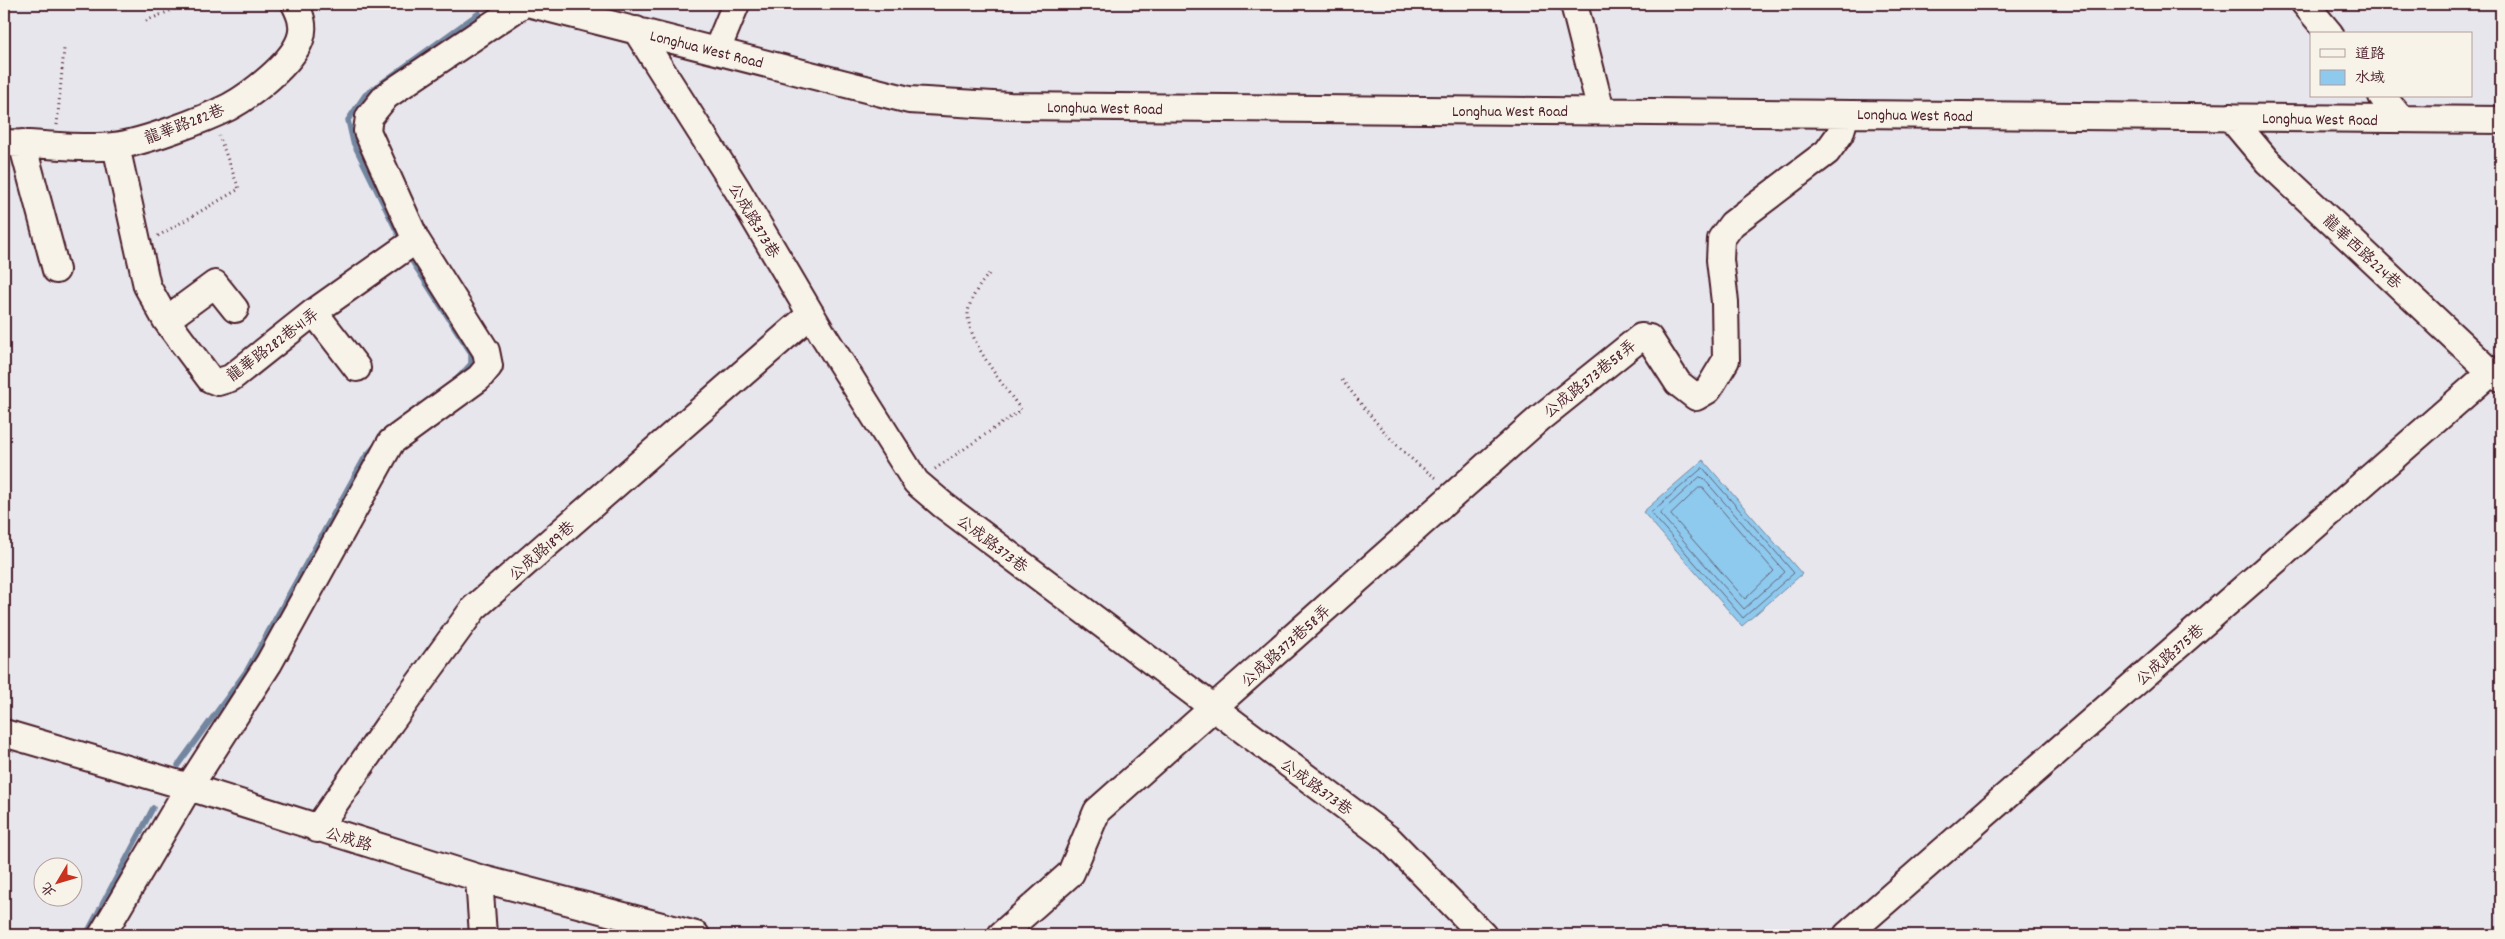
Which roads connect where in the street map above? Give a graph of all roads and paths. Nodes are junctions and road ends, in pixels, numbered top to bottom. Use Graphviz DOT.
graph roads {
  1 [pos="186,4"];
  2 [pos="295,4"];
  3 [pos="524,4"];
  4 [pos="531,4"];
  5 [pos="736,4"];
  6 [pos="1574,4"];
  7 [pos="2305,4"];
  8 [pos="146,21"];
  9 [pos="636,30"];
  10 [pos="2328,32"];
  11 [pos="64,48"];
  12 [pos="717,50"];
  13 [pos="2384,98"];
  14 [pos="1601,111"];
  15 [pos="211,114"];
  16 [pos="1846,114"];
  17 [pos="2230,117"];
  18 [pos="2401,119"];
  19 [pos="2501,120"];
  20 [pos="13,143"];
  21 [pos="55,145"];
  22 [pos="116,146"];
  23 [pos="152,240"];
  24 [pos="406,246"];
  25 [pos="56,270"];
  26 [pos="990,273"];
  27 [pos="235,310"];
  28 [pos="314,312"];
  29 [pos="811,314"];
  30 [pos="166,320"];
  31 [pos="357,368"];
  32 [pos="2496,375"];
  33 [pos="1342,380"];
  34 [pos="916,482"];
  35 [pos="1457,492"];
  36 [pos="1213,710"];
  37 [pos="4,733"];
  38 [pos="188,787"];
  39 [pos="317,829"];
  40 [pos="478,878"];
  41 [pos="102,935"];
  42 [pos="483,935"];
  43 [pos="696,935"];
  44 [pos="1001,935"];
  45 [pos="1483,935"];
  46 [pos="1847,935"];
  1 -- 8 [label="path"];
  2 -- 15 [label="street, 龍華路282巷"];
  3 -- 24 [label="street"];
  4 -- 9 [label="street, Longhua West Road"];
  5 -- 12 [label="street"];
  6 -- 14 [label="street"];
  7 -- 10 [label="street"];
  9 -- 12 [label="street, Longhua West Road"];
  9 -- 29 [label="street, 公成路373巷"];
  11 -- 21 [label="path"];
  12 -- 14 [label="street, Longhua West Road"];
  13 -- 18 [label="street"];
  14 -- 16 [label="street, Longhua West Road"];
  15 -- 22 [label="street, 龍華路282巷"];
  15 -- 23 [label="path"];
  16 -- 17 [label="street, Longhua West Road"];
  16 -- 35 [label="street, 公成路373巷58弄"];
  17 -- 18 [label="street, Longhua West Road"];
  17 -- 32 [label="street, 龍華西路224巷"];
  18 -- 19 [label="street, Longhua West Road"];
  20 -- 21 [label="street, 龍華路282巷"];
  20 -- 25 [label="street"];
  21 -- 22 [label="street, 龍華路282巷"];
  22 -- 30 [label="street, 龍華路282巷41弄"];
  24 -- 28 [label="street, 龍華路282巷41弄"];
  24 -- 38 [label="street"];
  26 -- 34 [label="path"];
  27 -- 30 [label="street"];
  28 -- 30 [label="street, 龍華路282巷41弄"];
  28 -- 31 [label="street"];
  29 -- 34 [label="street, 公成路373巷"];
  29 -- 39 [label="street, 公成路189巷"];
  32 -- 46 [label="street, 公成路375巷"];
  33 -- 35 [label="path"];
  34 -- 36 [label="street, 公成路373巷"];
  35 -- 36 [label="street, 公成路373巷58弄"];
  36 -- 44 [label="street, 公成路373巷58弄"];
  36 -- 45 [label="street, 公成路373巷"];
  37 -- 38 [label="street, 公成路"];
  38 -- 39 [label="street, 公成路"];
  38 -- 41 [label="street"];
  39 -- 40 [label="street, 公成路"];
  40 -- 42 [label="street"];
  40 -- 43 [label="street, 公成路"];
}
